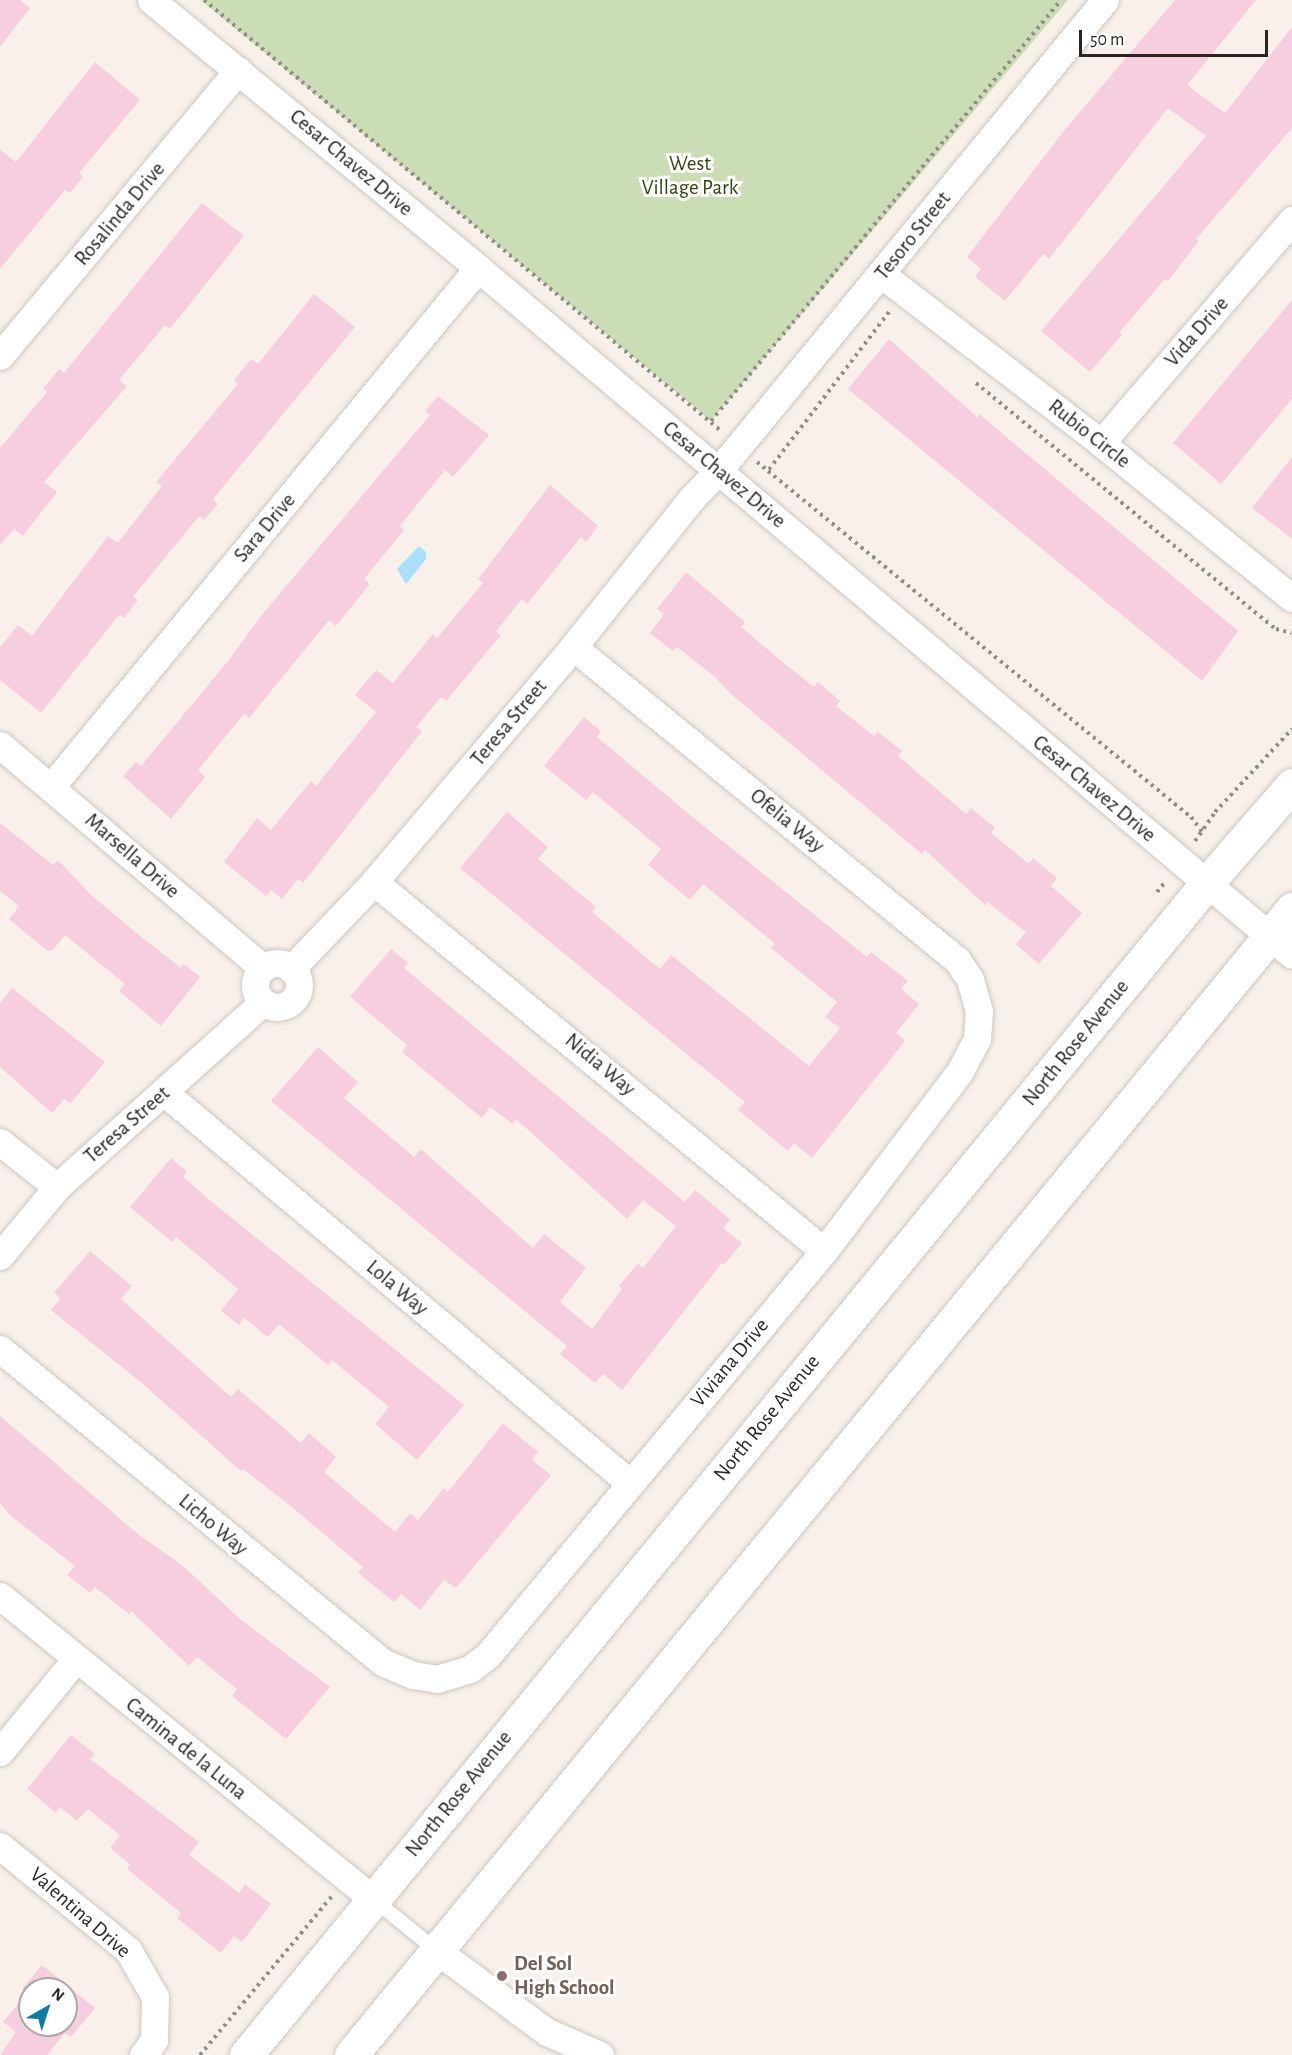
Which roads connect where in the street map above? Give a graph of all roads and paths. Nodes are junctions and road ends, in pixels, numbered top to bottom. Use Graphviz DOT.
graph roads {
  1 [pos="151,0"];
  2 [pos="204,0"];
  3 [pos="1061,0"];
  4 [pos="1105,0"];
  5 [pos="238,70"];
  6 [pos="1292,220"];
  7 [pos="478,268"];
  8 [pos="881,274"];
  9 [pos="898,319"];
  10 [pos="0,356"];
  11 [pos="972,380"];
  12 [pos="711,421"];
  13 [pos="1101,443"];
  14 [pos="738,447"];
  15 [pos="719,470"];
  16 [pos="768,471"];
  17 [pos="1292,598"];
  18 [pos="1292,633"];
  19 [pos="573,647"];
  20 [pos="1292,729"];
  21 [pos="0,745"];
  22 [pos="1292,784"];
  23 [pos="51,787"];
  24 [pos="1203,831"];
  25 [pos="1180,862"];
  26 [pos="374,882"];
  27 [pos="1206,884"];
  28 [pos="1157,892"];
  29 [pos="1292,909"];
  30 [pos="1281,946"];
  31 [pos="263,968"];
  32 [pos="291,969"];
  33 [pos="263,1002"];
  34 [pos="979,1011"];
  35 [pos="165,1093"];
  36 [pos="0,1142"];
  37 [pos="57,1187"];
  38 [pos="824,1251"];
  39 [pos="0,1256"];
  40 [pos="0,1349"];
  41 [pos="630,1483"];
  42 [pos="0,1596"];
  43 [pos="75,1660"];
  44 [pos="437,1679"];
  45 [pos="0,1752"];
  46 [pos="0,1846"];
  47 [pos="347,1878"];
  48 [pos="373,1899"];
  49 [pos="436,1950"];
  50 [pos="143,2055"];
  51 [pos="200,2055"];
  52 [pos="246,2055"];
  53 [pos="351,2055"];
  54 [pos="600,2055"];
  1 -- 5 [label="street, Cesar Chavez Drive"];
  2 -- 12 [label="path"];
  3 -- 12 [label="path"];
  4 -- 8 [label="street, Tesoro Street"];
  5 -- 7 [label="street, Cesar Chavez Drive"];
  5 -- 10 [label="street, Rosalinda Drive"];
  6 -- 13 [label="street, Vida Drive"];
  7 -- 15 [label="street, Cesar Chavez Drive"];
  7 -- 23 [label="street, Sara Drive"];
  8 -- 13 [label="street, Rubio Circle"];
  8 -- 14 [label="street, Tesoro Street"];
  9 -- 16 [label="path"];
  11 -- 18 [label="path"];
  12 -- 14 [label="path"];
  13 -- 17 [label="street, Rubio Circle"];
  14 -- 15 [label="street, Tesoro Street"];
  14 -- 16 [label="path"];
  15 -- 19 [label="street, Teresa Street"];
  15 -- 25 [label="street, Cesar Chavez Drive"];
  16 -- 24 [label="path"];
  19 -- 26 [label="street, Teresa Street"];
  19 -- 34 [label="street, Ofelia Way"];
  20 -- 24 [label="path"];
  21 -- 23 [label="street, Marsella Drive"];
  22 -- 27 [label="main road, North Rose Avenue"];
  23 -- 31 [label="street, Marsella Drive"];
  24 -- 25 [label="path"];
  25 -- 27 [label="street, Cesar Chavez Drive"];
  25 -- 28 [label="path"];
  26 -- 32 [label="street, Teresa Street"];
  26 -- 38 [label="street, Nidia Way"];
  27 -- 30 [label="street, Cesar Chavez Drive"];
  27 -- 48 [label="main road, North Rose Avenue"];
  29 -- 30 [label="main road"];
  30 -- 49 [label="main road"];
  31 -- 32 [label="street"];
  31 -- 33 [label="street"];
  32 -- 33 [label="street"];
  33 -- 35 [label="street, Teresa Street"];
  34 -- 38 [label="street, Viviana Drive"];
  35 -- 37 [label="street, Teresa Street"];
  35 -- 41 [label="street, Lola Way"];
  36 -- 37 [label="street"];
  37 -- 39 [label="street, Teresa Street"];
  38 -- 41 [label="street, Viviana Drive"];
  40 -- 44 [label="street, Licho Way"];
  41 -- 44 [label="street, Viviana Drive"];
  42 -- 43 [label="street, Camina de la Luna"];
  43 -- 45 [label="street"];
  43 -- 47 [label="street, Camina de la Luna"];
  46 -- 50 [label="street, Valentina Drive"];
  47 -- 48 [label="street, Camina de la Luna"];
  47 -- 51 [label="path"];
  48 -- 49 [label="lane"];
  48 -- 52 [label="main road, North Rose Avenue"];
  49 -- 53 [label="main road"];
  49 -- 54 [label="street"];
}
